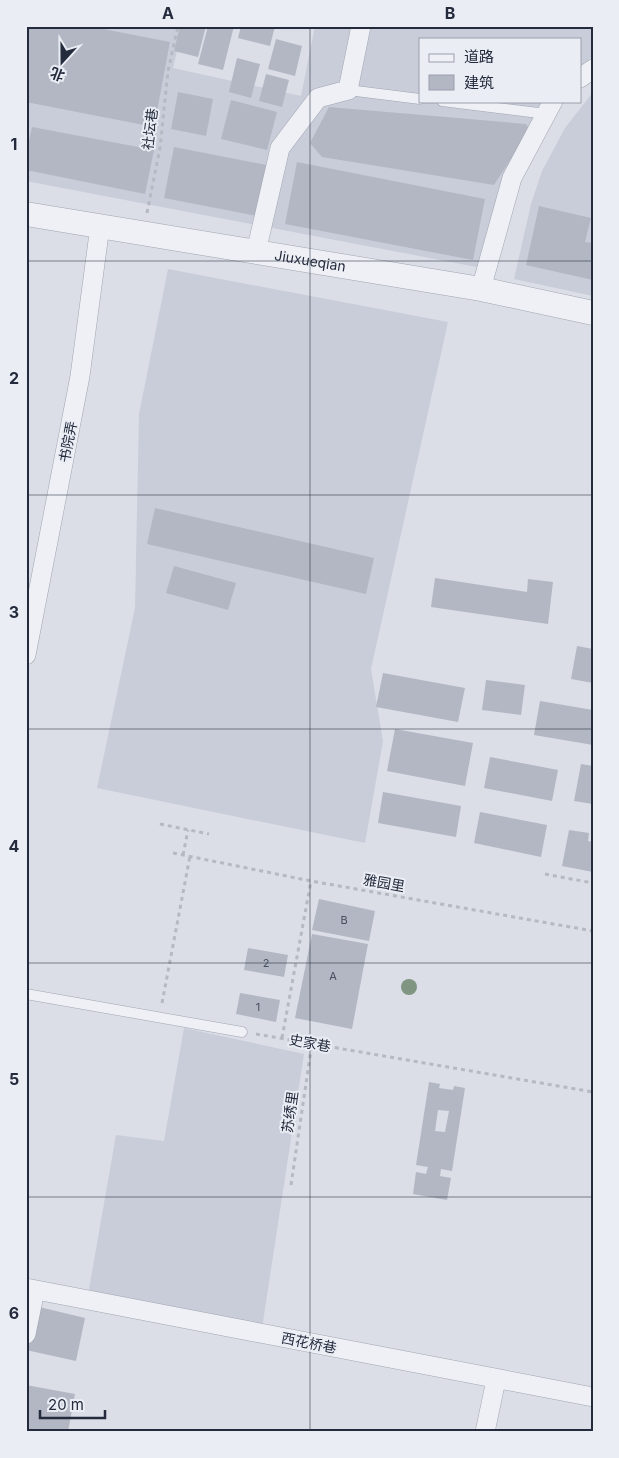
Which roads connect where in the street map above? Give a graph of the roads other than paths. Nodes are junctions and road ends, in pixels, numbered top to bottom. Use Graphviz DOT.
graph roads {
  1 [pos="361,26"];
  2 [pos="593,69"];
  3 [pos="582,77"];
  4 [pos="348,90"];
  5 [pos="419,99"];
  6 [pos="460,102"];
  7 [pos="550,107"];
  8 [pos="26,214"];
  9 [pos="100,226"];
  10 [pos="256,252"];
  11 [pos="481,289"];
  12 [pos="593,313"];
  13 [pos="26,655"];
  14 [pos="26,994"];
  15 [pos="242,1032"];
  16 [pos="31,1289"];
  17 [pos="26,1334"];
  18 [pos="496,1380"];
  19 [pos="593,1397"];
  20 [pos="485,1432"];
  1 -- 4 [label="street"];
  2 -- 3 [label="street"];
  4 -- 5 [label="lane"];
  4 -- 10 [label="street"];
  6 -- 7 [label="lane"];
  7 -- 11 [label="street"];
  8 -- 9 [label="street, Jiuxueqian"];
  9 -- 10 [label="street, Jiuxueqian"];
  9 -- 13 [label="street, 书院弄"];
  10 -- 11 [label="street, Jiuxueqian"];
  11 -- 12 [label="street, Jiuxueqian"];
  14 -- 15 [label="lane"];
  16 -- 17 [label="street"];
  16 -- 18 [label="street, 西花桥巷"];
  18 -- 19 [label="street, 西花桥巷"];
  18 -- 20 [label="street"];
}
